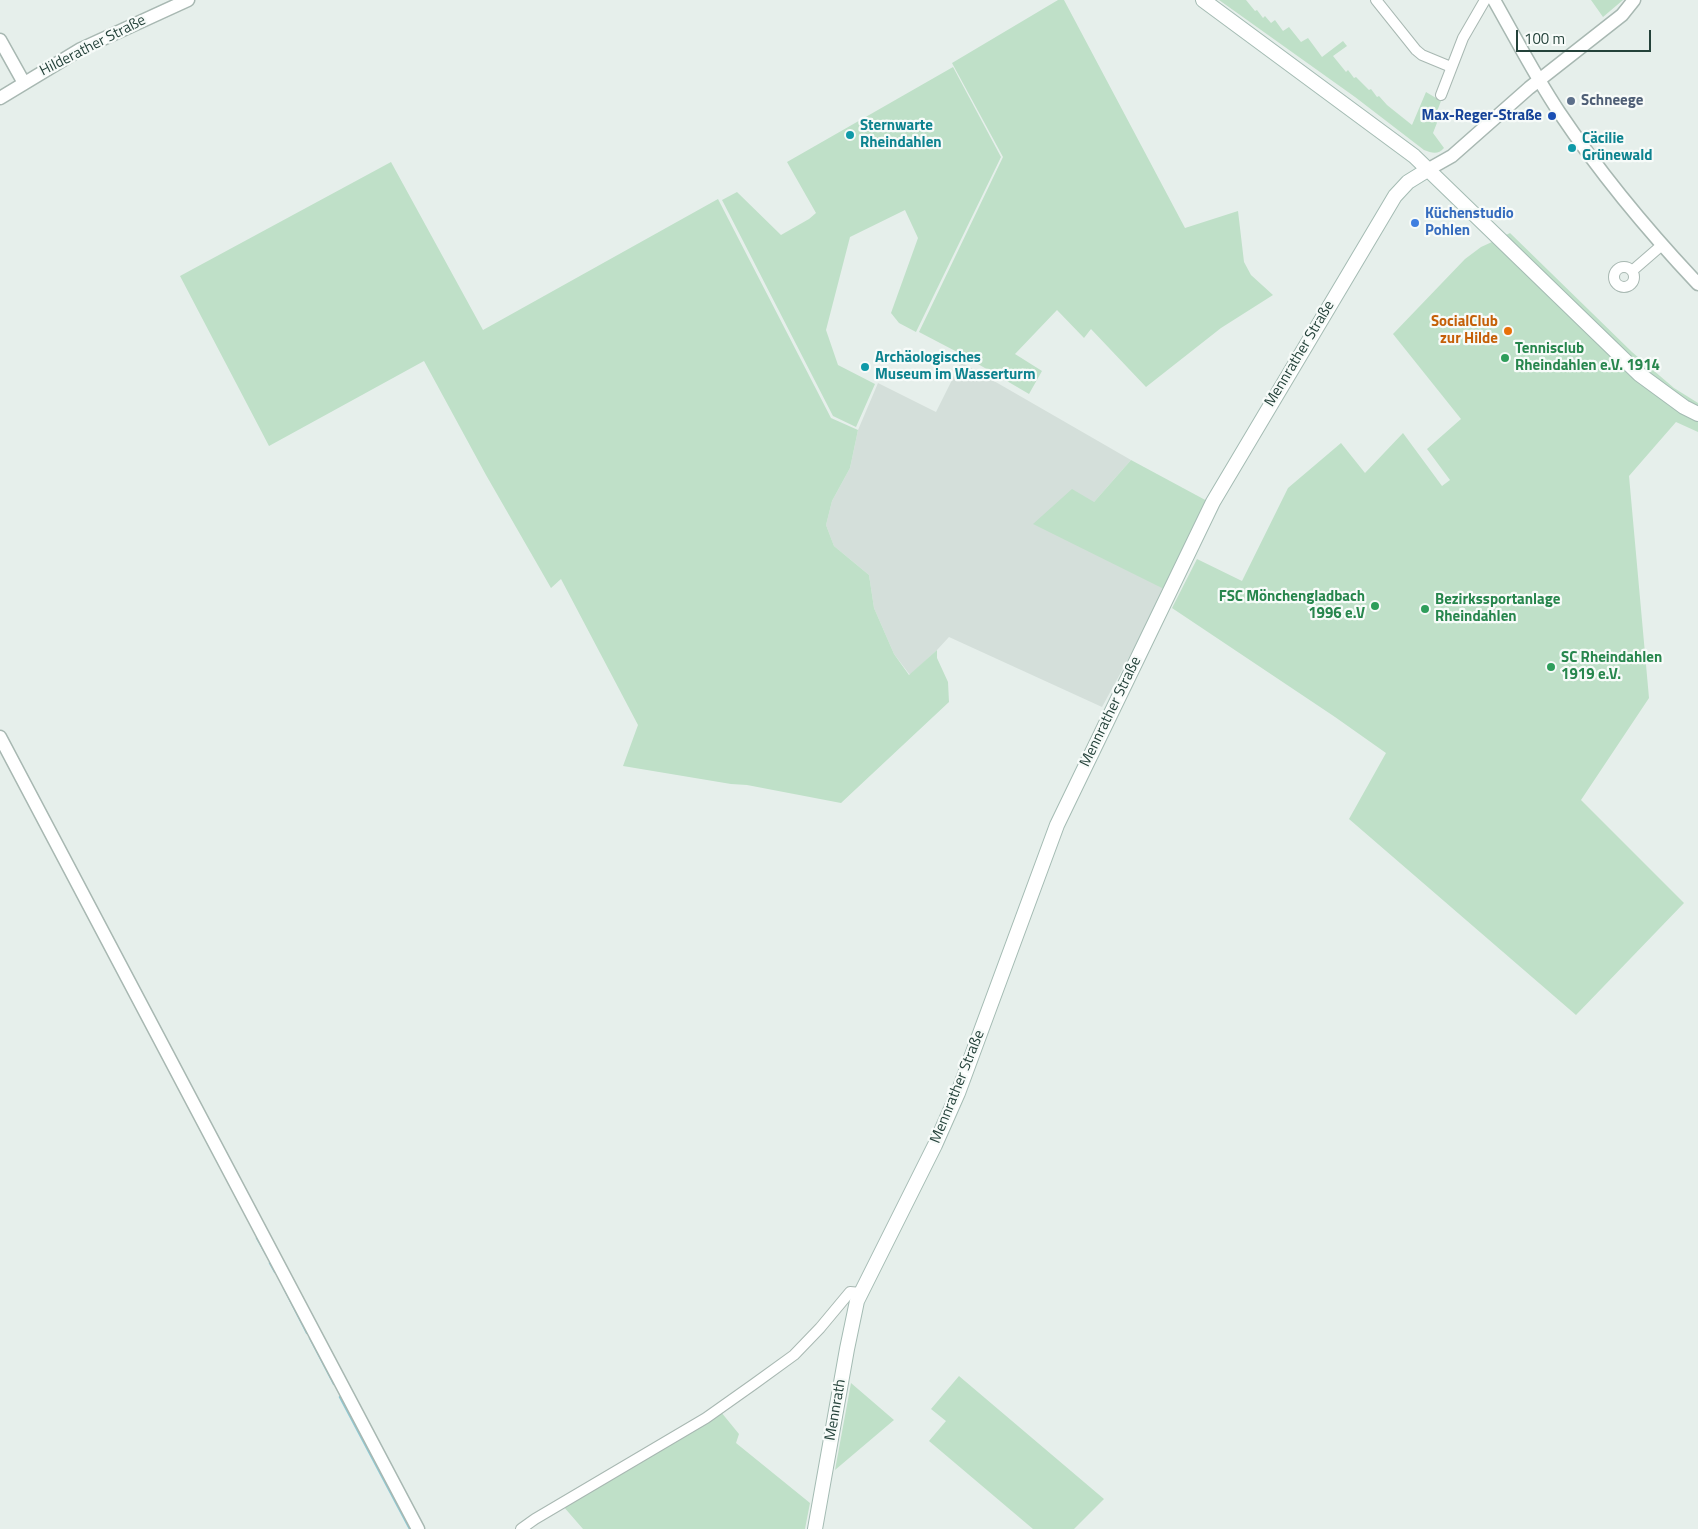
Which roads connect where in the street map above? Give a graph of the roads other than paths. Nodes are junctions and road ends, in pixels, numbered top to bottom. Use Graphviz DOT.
graph roads {
  1 [pos="188,0"];
  2 [pos="1203,0"];
  3 [pos="1376,0"];
  4 [pos="1485,0"];
  5 [pos="1494,0"];
  6 [pos="1634,0"];
  7 [pos="0,40"];
  8 [pos="1451,67"];
  9 [pos="1540,80"];
  10 [pos="24,83"];
  11 [pos="1441,95"];
  12 [pos="0,98"];
  13 [pos="1429,169"];
  14 [pos="1662,245"];
  15 [pos="1632,271"];
  16 [pos="1698,284"];
  17 [pos="1698,414"];
  18 [pos="0,737"];
  19 [pos="861,1293"];
  20 [pos="416,1527"];
  21 [pos="521,1529"];
  22 [pos="815,1529"];
  1 -- 10 [label="street, Hilderather Straße"];
  2 -- 13 [label="main road"];
  3 -- 8 [label="street"];
  4 -- 8 [label="street"];
  5 -- 9 [label="street"];
  6 -- 9 [label="street"];
  7 -- 10 [label="street"];
  8 -- 11 [label="street"];
  9 -- 13 [label="street"];
  9 -- 14 [label="street"];
  10 -- 12 [label="street, Hilderather Straße"];
  13 -- 17 [label="main road"];
  13 -- 19 [label="main road, Mennrather Straße"];
  14 -- 15 [label="street"];
  14 -- 16 [label="street"];
  18 -- 20 [label="street"];
  19 -- 21 [label="street"];
  19 -- 22 [label="main road, Mennrath"];
}
